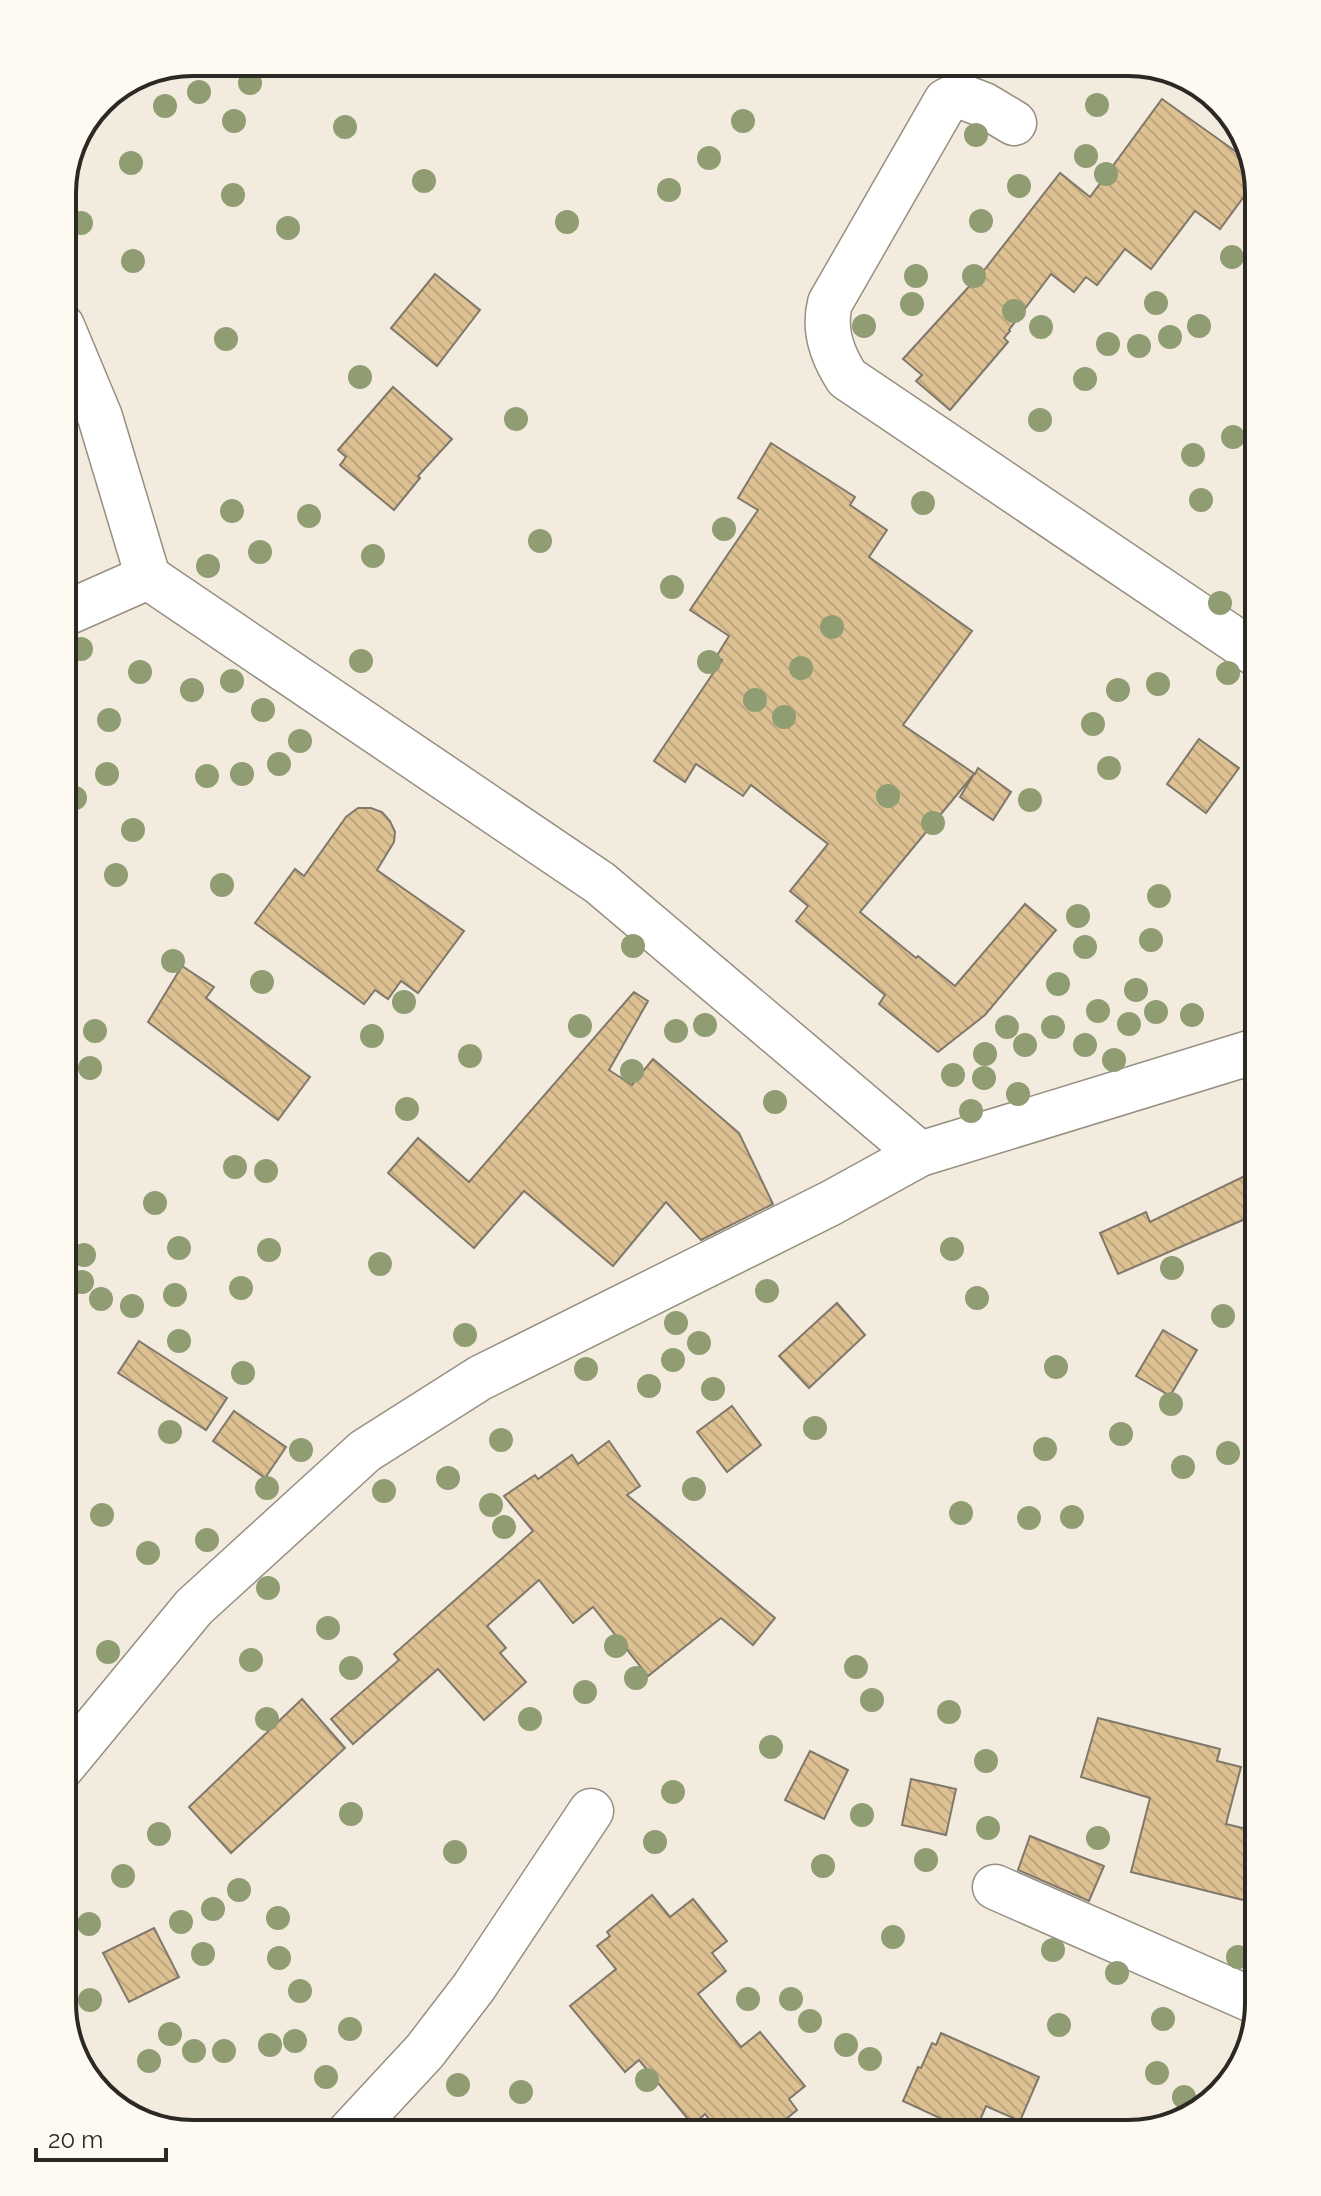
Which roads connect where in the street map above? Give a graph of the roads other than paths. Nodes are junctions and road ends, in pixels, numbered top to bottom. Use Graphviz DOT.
graph roads {
  1 [pos="1014,123"];
  2 [pos="76,360"];
  3 [pos="148,577"];
  4 [pos="76,609"];
  5 [pos="1245,647"];
  6 [pos="1245,1054"];
  7 [pos="920,1154"];
  8 [pos="76,1750"];
  9 [pos="591,1811"];
  10 [pos="995,1887"];
  11 [pos="1245,1997"];
  12 [pos="361,2120"];
  1 -- 5 [label="street"];
  2 -- 3 [label="street"];
  3 -- 4 [label="street"];
  3 -- 7 [label="street"];
  6 -- 7 [label="street"];
  7 -- 8 [label="street"];
  9 -- 12 [label="street"];
  10 -- 11 [label="street"];
}
